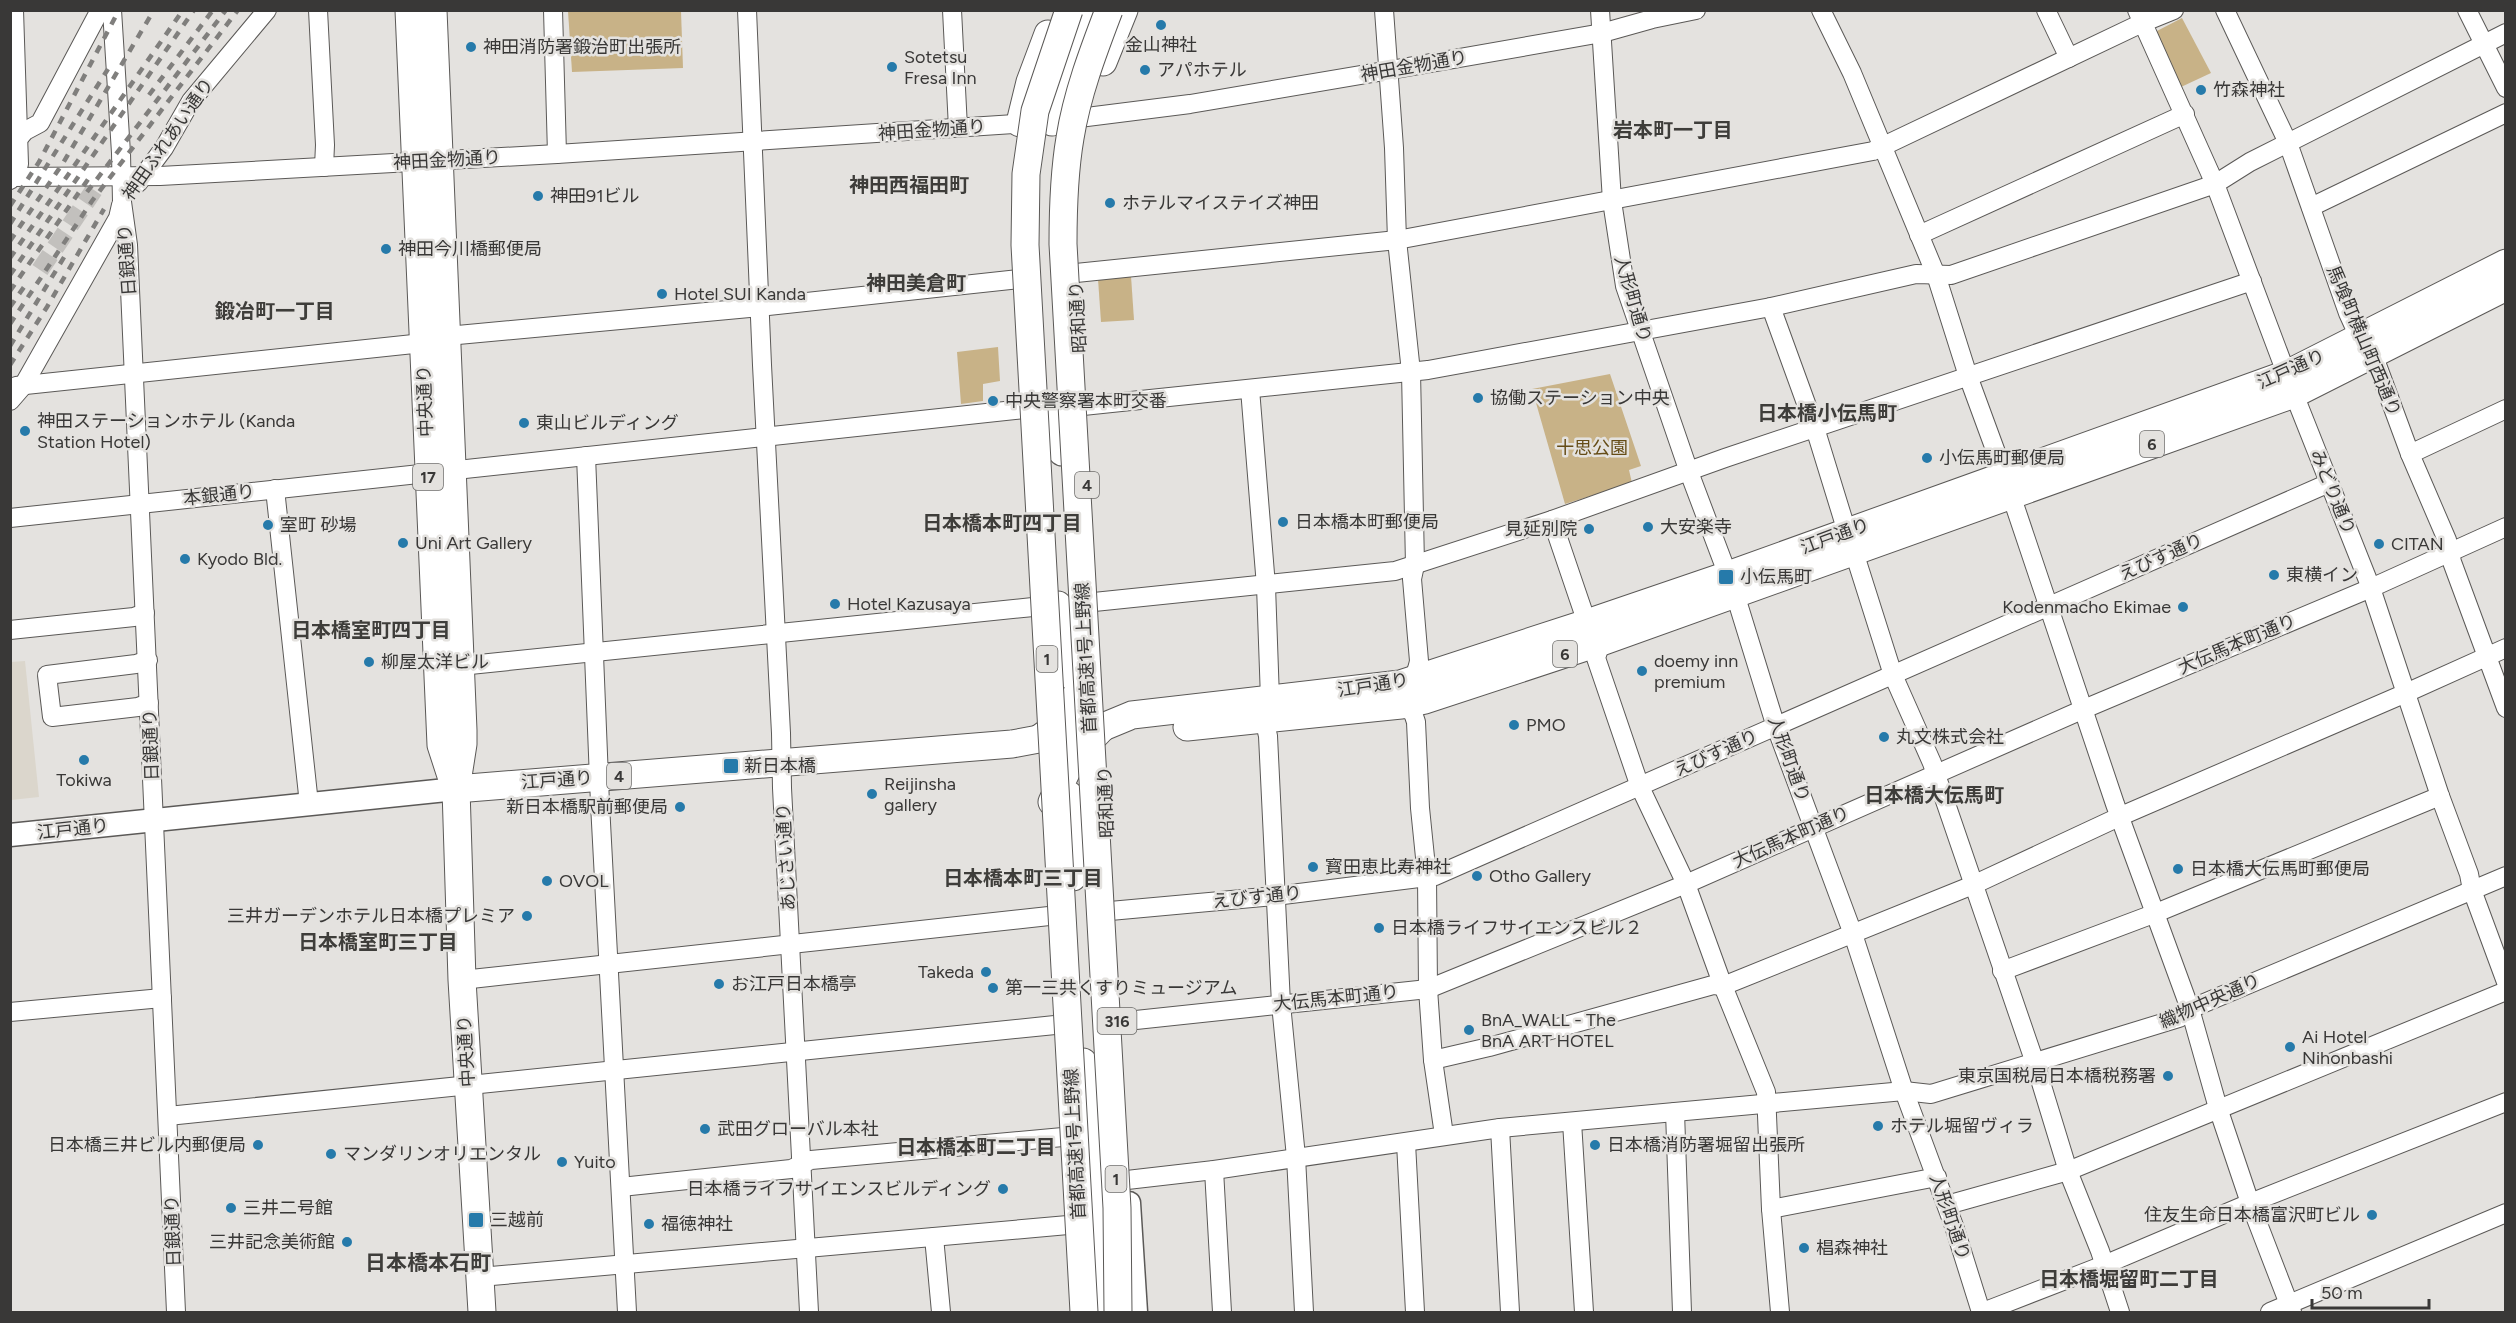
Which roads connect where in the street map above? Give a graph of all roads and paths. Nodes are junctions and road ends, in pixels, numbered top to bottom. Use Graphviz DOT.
graph roads {
  1 [pos="14,10"];
  2 [pos="100,10"];
  3 [pos="112,10"];
  4 [pos="267,10"];
  5 [pos="318,10"];
  6 [pos="409,10"];
  7 [pos="433,10"];
  8 [pos="553,10"];
  9 [pos="747,10"];
  10 [pos="952,10"];
  11 [pos="1057,10"];
  12 [pos="1069,10"];
  13 [pos="1091,10"];
  14 [pos="1111,10"];
  15 [pos="1124,10"];
  16 [pos="1384,10"];
  17 [pos="1600,10"];
  18 [pos="1696,10"];
  19 [pos="1821,10"];
  20 [pos="2046,10"];
  21 [pos="2174,10"];
  22 [pos="2225,10"];
  23 [pos="2467,10"];
  24 [pos="2139,17"];
  25 [pos="1602,33"];
  26 [pos="2505,33"];
  27 [pos="2484,43"];
  28 [pos="2069,57"];
  29 [pos="1388,70"];
  30 [pos="13,78"];
  31 [pos="2505,88"];
  32 [pos="2505,113"];
  33 [pos="2185,114"];
  34 [pos="1085,117"];
  35 [pos="1052,122"];
  36 [pos="1020,124"];
  37 [pos="958,128"];
  38 [pos="19,138"];
  39 [pos="752,141"];
  40 [pos="2288,143"];
  41 [pos="1882,147"];
  42 [pos="557,154"];
  43 [pos="427,162"];
  44 [pos="324,167"];
  45 [pos="152,177"];
  46 [pos="11,178"];
  47 [pos="122,178"];
  48 [pos="2215,184"];
  49 [pos="1612,201"];
  50 [pos="122,202"];
  51 [pos="2311,207"];
  52 [pos="1919,235"];
  53 [pos="106,240"];
  54 [pos="1397,240"];
  55 [pos="128,245"];
  56 [pos="2505,263"];
  57 [pos="1076,273"];
  58 [pos="1936,275"];
  59 [pos="1019,279"];
  60 [pos="2252,280"];
  61 [pos="2505,287"];
  62 [pos="760,307"];
  63 [pos="1771,307"];
  64 [pos="1640,332"];
  65 [pos="1021,337"];
  66 [pos="435,339"];
  67 [pos="2366,346"];
  68 [pos="1080,351"];
  69 [pos="1410,372"];
  70 [pos="134,374"];
  71 [pos="1968,376"];
  72 [pos="2290,384"];
  73 [pos="17,386"];
  74 [pos="1250,389"];
  75 [pos="10,401"];
  76 [pos="1071,407"];
  77 [pos="1024,409"];
  78 [pos="2505,410"];
  79 [pos="1815,428"];
  80 [pos="766,436"];
  81 [pos="1062,452"];
  82 [pos="2410,454"];
  83 [pos="586,456"];
  84 [pos="439,471"];
  85 [pos="1689,472"];
  86 [pos="2329,483"];
  87 [pos="2007,484"];
  88 [pos="275,489"];
  89 [pos="141,504"];
  90 [pos="10,518"];
  91 [pos="1552,520"];
  92 [pos="2505,527"];
  93 [pos="1850,542"];
  94 [pos="2450,552"];
  95 [pos="1415,565"];
  96 [pos="1732,584"];
  97 [pos="1266,586"];
  98 [pos="2371,588"];
  99 [pos="2049,607"];
  100 [pos="1033,608"];
  101 [pos="1094,610"];
  102 [pos="145,613"];
  103 [pos="10,630"];
  104 [pos="1594,633"];
  105 [pos="776,634"];
  106 [pos="2505,648"];
  107 [pos="596,652"];
  108 [pos="2487,656"];
  109 [pos="148,660"];
  110 [pos="460,666"];
  111 [pos="1893,675"];
  112 [pos="2406,693"];
  113 [pos="1401,694"];
  114 [pos="149,703"];
  115 [pos="2505,708"];
  116 [pos="1267,709"];
  117 [pos="2084,709"];
  118 [pos="1103,727"];
  119 [pos="1776,727"];
  120 [pos="1039,739"];
  121 [pos="782,763"];
  122 [pos="1934,774"];
  123 [pos="600,777"];
  124 [pos="1640,787"];
  125 [pos="456,789"];
  126 [pos="2440,796"];
  127 [pos="309,804"];
  128 [pos="2121,816"];
  129 [pos="154,820"];
  130 [pos="1045,826"];
  131 [pos="1814,826"];
  132 [pos="10,835"];
  133 [pos="2505,876"];
  134 [pos="1427,877"];
  135 [pos="1686,884"];
  136 [pos="1973,885"];
  137 [pos="2472,890"];
  138 [pos="1275,896"];
  139 [pos="1110,911"];
  140 [pos="2156,913"];
  141 [pos="1049,916"];
  142 [pos="1853,934"];
  143 [pos="790,944"];
  144 [pos="609,963"];
  145 [pos="2002,971"];
  146 [pos="462,980"];
  147 [pos="2505,982"];
  148 [pos="1723,986"];
  149 [pos="1428,989"];
  150 [pos="2505,991"];
  151 [pos="162,998"];
  152 [pos="1281,1004"];
  153 [pos="2190,1009"];
  154 [pos="10,1012"];
  155 [pos="1117,1022"];
  156 [pos="1068,1027"];
  157 [pos="796,1053"];
  158 [pos="1433,1060"];
  159 [pos="2035,1063"];
  160 [pos="615,1071"];
  161 [pos="468,1085"];
  162 [pos="1904,1091"];
  163 [pos="2505,1102"];
  164 [pos="1767,1103"];
  165 [pos="2218,1108"];
  166 [pos="1675,1112"];
  167 [pos="168,1116"];
  168 [pos="1572,1122"];
  169 [pos="1500,1128"];
  170 [pos="1124,1131"];
  171 [pos="1444,1135"];
  172 [pos="1063,1137"];
  173 [pos="1406,1143"];
  174 [pos="1296,1157"];
  175 [pos="802,1165"];
  176 [pos="1215,1170"];
  177 [pos="2068,1171"];
  178 [pos="1937,1177"];
  179 [pos="1127,1180"];
  180 [pos="621,1187"];
  181 [pos="2250,1203"];
  182 [pos="1947,1205"];
  183 [pos="1771,1209"];
  184 [pos="2505,1213"];
  185 [pos="1068,1225"];
  186 [pos="934,1237"];
  187 [pos="806,1248"];
  188 [pos="625,1264"];
  189 [pos="2104,1265"];
  190 [pos="480,1277"];
  191 [pos="2291,1308"];
  192 [pos="176,1312"];
  193 [pos="482,1312"];
  194 [pos="627,1312"];
  195 [pos="810,1312"];
  196 [pos="941,1312"];
  197 [pos="1074,1312"];
  198 [pos="1084,1312"];
  199 [pos="1100,1312"];
  200 [pos="1118,1312"];
  201 [pos="1136,1312"];
  202 [pos="1222,1312"];
  203 [pos="1304,1312"];
  204 [pos="1415,1312"];
  205 [pos="1510,1312"];
  206 [pos="1584,1312"];
  207 [pos="1682,1312"];
  208 [pos="1780,1312"];
  209 [pos="1982,1312"];
  210 [pos="2120,1312"];
  211 [pos="2270,1312"];
  1 -- 30 [label="street"];
  2 -- 38 [label="street"];
  3 -- 47 [label="street, 日銀通り"];
  4 -- 45 [label="street, 神田ふれあい通り"];
  5 -- 44 [label="street"];
  6 -- 43 [label="highway, 中央通り / 17"];
  7 -- 43 [label="highway, 中央通り / 17"];
  8 -- 42 [label="street"];
  9 -- 39 [label="street, あじさい通り"];
  10 -- 37 [label="street"];
  11 -- 36 [label="highway"];
  12 -- 198 [label="highway, 首都高速1号上野線 / 1, bridge"];
  13 -- 76 [label="highway"];
  14 -- 35 [label="highway"];
  14 -- 200 [label="highway, 首都高速1号上野線 / 1, bridge"];
  15 -- 34 [label="highway, 昭和通り / 4"];
  16 -- 29 [label="street"];
  17 -- 25 [label="street, 人形町通り"];
  18 -- 25 [label="street, 神田金物通り"];
  19 -- 41 [label="street"];
  20 -- 28 [label="street"];
  21 -- 24 [label="street"];
  22 -- 40 [label="street, 馬喰町横山町西通り"];
  23 -- 27 [label="street"];
  24 -- 28 [label="street"];
  24 -- 33 [label="street, みどり通り"];
  25 -- 29 [label="street, 神田金物通り"];
  25 -- 49 [label="street, 人形町通り"];
  26 -- 27 [label="street"];
  27 -- 31 [label="street"];
  27 -- 40 [label="street"];
  28 -- 41 [label="street"];
  29 -- 34 [label="street, 神田金物通り"];
  29 -- 54 [label="street"];
  30 -- 38 [label="street"];
  32 -- 51 [label="street"];
  33 -- 48 [label="street, みどり通り"];
  33 -- 52 [label="street"];
  34 -- 35 [label="street, 神田金物通り"];
  34 -- 57 [label="highway, 昭和通り / 4"];
  35 -- 36 [label="street, 神田金物通り"];
  36 -- 37 [label="street, 神田金物通り"];
  36 -- 59 [label="highway"];
  37 -- 39 [label="street, 神田金物通り"];
  38 -- 46 [label="street"];
  39 -- 42 [label="street, 神田金物通り"];
  39 -- 62 [label="street, あじさい通り"];
  40 -- 48 [label="street"];
  40 -- 51 [label="street, 馬喰町横山町西通り"];
  41 -- 49 [label="street"];
  41 -- 52 [label="street"];
  42 -- 43 [label="street, 神田金物通り"];
  43 -- 44 [label="street, 神田金物通り"];
  43 -- 66 [label="highway, 中央通り / 17"];
  44 -- 45 [label="street, 神田金物通り"];
  45 -- 47 [label="street, 神田金物通り"];
  45 -- 50 [label="street, 神田ふれあい通り"];
  46 -- 47 [label="street, 神田金物通り"];
  47 -- 50 [label="street, 日銀通り"];
  48 -- 58 [label="street"];
  48 -- 60 [label="street, みどり通り"];
  49 -- 54 [label="street"];
  49 -- 64 [label="street, 人形町通り"];
  50 -- 53 [label="street, 神田ふれあい通り"];
  50 -- 55 [label="street, 日銀通り"];
  51 -- 67 [label="street, 馬喰町横山町西通り"];
  52 -- 58 [label="street"];
  53 -- 55 [label="street"];
  53 -- 73 [label="street, 神田ふれあい通り"];
  54 -- 57 [label="street"];
  54 -- 69 [label="street"];
  55 -- 70 [label="street, 日銀通り"];
  56 -- 67 [label="highway, 江戸通り / 6"];
  57 -- 68 [label="highway, 昭和通り / 4"];
  58 -- 63 [label="street"];
  58 -- 71 [label="street"];
  59 -- 62 [label="street"];
  59 -- 65 [label="highway"];
  60 -- 71 [label="street"];
  60 -- 72 [label="street, みどり通り"];
  61 -- 67 [label="highway, 江戸通り / 6"];
  62 -- 66 [label="street"];
  62 -- 80 [label="street, あじさい通り"];
  63 -- 64 [label="street"];
  63 -- 79 [label="street"];
  64 -- 69 [label="street"];
  64 -- 85 [label="street, 人形町通り"];
  65 -- 77 [label="highway"];
  65 -- 81 [label="highway"];
  66 -- 70 [label="street"];
  66 -- 84 [label="highway, 中央通り / 17"];
  67 -- 72 [label="highway, 江戸通り / 6"];
  67 -- 82 [label="street, 馬喰町横山町西通り"];
  68 -- 76 [label="highway, 昭和通り / 4"];
  68 -- 81 [label="highway"];
  69 -- 74 [label="street"];
  69 -- 95 [label="street"];
  70 -- 73 [label="street"];
  70 -- 89 [label="street, 日銀通り"];
  71 -- 79 [label="street"];
  71 -- 87 [label="street"];
  72 -- 86 [label="street, みどり通り"];
  72 -- 87 [label="highway, 江戸通り / 6"];
  73 -- 75 [label="street, 神田ふれあい通り"];
  74 -- 76 [label="street"];
  74 -- 97 [label="street"];
  76 -- 81 [label="highway"];
  76 -- 101 [label="highway, 昭和通り / 4"];
  77 -- 80 [label="street, 本銀通り"];
  77 -- 100 [label="highway"];
  78 -- 82 [label="street"];
  79 -- 85 [label="street"];
  79 -- 93 [label="street"];
  80 -- 83 [label="street, 本銀通り"];
  80 -- 105 [label="street, あじさい通り"];
  82 -- 94 [label="street, 馬喰町横山町西通り"];
  83 -- 84 [label="street, 本銀通り"];
  83 -- 107 [label="street"];
  84 -- 88 [label="street, 本銀通り"];
  84 -- 110 [label="highway, 中央通り / 17"];
  84 -- 125 [label="highway, 中央通り / 17"];
  85 -- 91 [label="street"];
  85 -- 96 [label="street, 人形町通り"];
  86 -- 98 [label="street, みどり通り"];
  86 -- 99 [label="street, えびす通り"];
  87 -- 93 [label="highway, 江戸通り / 6"];
  87 -- 99 [label="street"];
  88 -- 89 [label="street, 本銀通り"];
  88 -- 127 [label="street"];
  89 -- 90 [label="street, 本銀通り"];
  89 -- 102 [label="street, 日銀通り"];
  91 -- 95 [label="street"];
  91 -- 104 [label="street"];
  92 -- 94 [label="street, 大伝馬本町通り"];
  93 -- 96 [label="highway, 江戸通り / 6"];
  93 -- 111 [label="street"];
  94 -- 98 [label="street, 大伝馬本町通り"];
  94 -- 108 [label="street, 馬喰町横山町西通り"];
  95 -- 97 [label="street"];
  95 -- 113 [label="street"];
  96 -- 104 [label="highway, 江戸通り / 6"];
  96 -- 119 [label="street, 人形町通り"];
  97 -- 101 [label="street"];
  97 -- 116 [label="street"];
  98 -- 112 [label="street, みどり通り"];
  98 -- 117 [label="street, 大伝馬本町通り"];
  99 -- 111 [label="street, えびす通り"];
  99 -- 117 [label="street"];
  100 -- 105 [label="street"];
  100 -- 120 [label="highway"];
  101 -- 118 [label="highway, 昭和通り / 4"];
  101 -- 120 [label="highway"];
  102 -- 103 [label="street"];
  102 -- 109 [label="street, 日銀通り"];
  104 -- 113 [label="highway, 江戸通り / 6"];
  104 -- 124 [label="street"];
  105 -- 107 [label="street"];
  105 -- 121 [label="street, あじさい通り"];
  106 -- 108 [label="street"];
  107 -- 110 [label="street"];
  107 -- 123 [label="street"];
  108 -- 112 [label="street"];
  108 -- 115 [label="street, 馬喰町横山町西通り"];
  109 -- 114 [label="street, 日銀通り"];
  109 -- 114 [label="street"];
  110 -- 125 [label="highway, 中央通り / 17"];
  111 -- 119 [label="street, えびす通り"];
  111 -- 122 [label="street"];
  112 -- 126 [label="street, みどり通り"];
  112 -- 128 [label="street"];
  113 -- 116 [label="highway, 江戸通り / 6"];
  113 -- 134 [label="street"];
  114 -- 129 [label="street, 日銀通り"];
  116 -- 118 [label="highway, 江戸通り / 6"];
  116 -- 138 [label="street"];
  117 -- 122 [label="street, 大伝馬本町通り"];
  117 -- 128 [label="street"];
  118 -- 120 [label="highway, 江戸通り / 4"];
  118 -- 130 [label="highway"];
  118 -- 139 [label="main road, 昭和通り / 316"];
  119 -- 124 [label="street, えびす通り"];
  119 -- 131 [label="street, 人形町通り"];
  120 -- 121 [label="highway, 江戸通り / 4"];
  120 -- 130 [label="main road"];
  121 -- 123 [label="highway, 江戸通り / 4"];
  121 -- 143 [label="street, あじさい通り"];
  122 -- 131 [label="street, 大伝馬本町通り"];
  122 -- 136 [label="street"];
  123 -- 125 [label="highway, 江戸通り / 4"];
  123 -- 144 [label="street"];
  124 -- 134 [label="street, えびす通り"];
  124 -- 135 [label="street"];
  125 -- 127 [label="main road, 江戸通り"];
  125 -- 146 [label="highway, 中央通り"];
  126 -- 137 [label="street, みどり通り"];
  126 -- 140 [label="street"];
  127 -- 129 [label="main road, 江戸通り"];
  128 -- 136 [label="street"];
  128 -- 140 [label="street"];
  129 -- 132 [label="main road, 江戸通り"];
  129 -- 151 [label="street, 日銀通り"];
  130 -- 141 [label="main road"];
  131 -- 135 [label="street, 大伝馬本町通り"];
  131 -- 142 [label="street, 人形町通り"];
  133 -- 137 [label="street, 織物中央通り"];
  134 -- 138 [label="street, えびす通り"];
  134 -- 149 [label="street"];
  135 -- 148 [label="street"];
  135 -- 149 [label="street, 大伝馬本町通り"];
  136 -- 142 [label="street"];
  136 -- 145 [label="street"];
  137 -- 147 [label="street, みどり通り"];
  137 -- 153 [label="street, 織物中央通り"];
  138 -- 139 [label="street, えびす通り"];
  138 -- 152 [label="street"];
  139 -- 155 [label="main road, 昭和通り / 316"];
  140 -- 145 [label="street"];
  140 -- 153 [label="street"];
  141 -- 143 [label="street"];
  141 -- 156 [label="main road"];
  142 -- 148 [label="street"];
  142 -- 162 [label="street, 人形町通り"];
  143 -- 144 [label="street"];
  143 -- 157 [label="street, あじさい通り"];
  144 -- 146 [label="street"];
  144 -- 160 [label="street"];
  145 -- 159 [label="street"];
  146 -- 161 [label="highway, 中央通り"];
  148 -- 158 [label="street"];
  148 -- 164 [label="street"];
  149 -- 152 [label="street, 大伝馬本町通り"];
  149 -- 158 [label="street"];
  150 -- 165 [label="street"];
  151 -- 154 [label="street"];
  151 -- 167 [label="street, 日銀通り"];
  152 -- 155 [label="street, 大伝馬本町通り"];
  152 -- 174 [label="street"];
  153 -- 159 [label="street, 織物中央通り"];
  153 -- 165 [label="street"];
  155 -- 170 [label="main road, 昭和通り / 316"];
  156 -- 157 [label="street"];
  156 -- 170 [label="highway"];
  156 -- 172 [label="highway"];
  156 -- 199 [label="highway"];
  157 -- 160 [label="street"];
  157 -- 175 [label="street, あじさい通り"];
  158 -- 171 [label="street"];
  159 -- 162 [label="street, 織物中央通り"];
  159 -- 177 [label="street"];
  160 -- 161 [label="street"];
  160 -- 180 [label="street"];
  161 -- 167 [label="street"];
  161 -- 190 [label="highway, 中央通り"];
  162 -- 164 [label="street, 織物中央通り"];
  162 -- 178 [label="street, 人形町通り"];
  163 -- 181 [label="street"];
  164 -- 166 [label="street, 織物中央通り"];
  164 -- 183 [label="street"];
  165 -- 177 [label="street"];
  165 -- 181 [label="street"];
  166 -- 168 [label="street, 織物中央通り"];
  166 -- 207 [label="street"];
  167 -- 192 [label="street, 日銀通り"];
  168 -- 169 [label="street, 織物中央通り"];
  168 -- 206 [label="street"];
  169 -- 171 [label="street, 織物中央通り"];
  169 -- 205 [label="street"];
  170 -- 179 [label="main road, 昭和通り / 316"];
  171 -- 173 [label="street, 織物中央通り"];
  172 -- 175 [label="street"];
  172 -- 185 [label="main road"];
  173 -- 174 [label="street, 織物中央通り"];
  173 -- 204 [label="street"];
  174 -- 176 [label="street, 織物中央通り"];
  174 -- 203 [label="street"];
  175 -- 180 [label="street"];
  175 -- 187 [label="street, あじさい通り"];
  176 -- 179 [label="street, 織物中央通り"];
  176 -- 202 [label="street"];
  177 -- 182 [label="street"];
  177 -- 189 [label="street"];
  178 -- 182 [label="street, 人形町通り"];
  178 -- 183 [label="street"];
  179 -- 201 [label="main road, 昭和通り / 316"];
  180 -- 188 [label="street"];
  181 -- 189 [label="street"];
  181 -- 191 [label="street"];
  182 -- 209 [label="street, 人形町通り"];
  183 -- 208 [label="street"];
  184 -- 191 [label="street"];
  185 -- 186 [label="street"];
  185 -- 197 [label="main road"];
  186 -- 187 [label="street"];
  186 -- 196 [label="street"];
  187 -- 188 [label="street"];
  187 -- 195 [label="street, あじさい通り"];
  188 -- 190 [label="street"];
  188 -- 194 [label="street"];
  189 -- 209 [label="street"];
  189 -- 210 [label="street"];
  190 -- 193 [label="highway, 中央通り"];
  191 -- 211 [label="street"];
}
